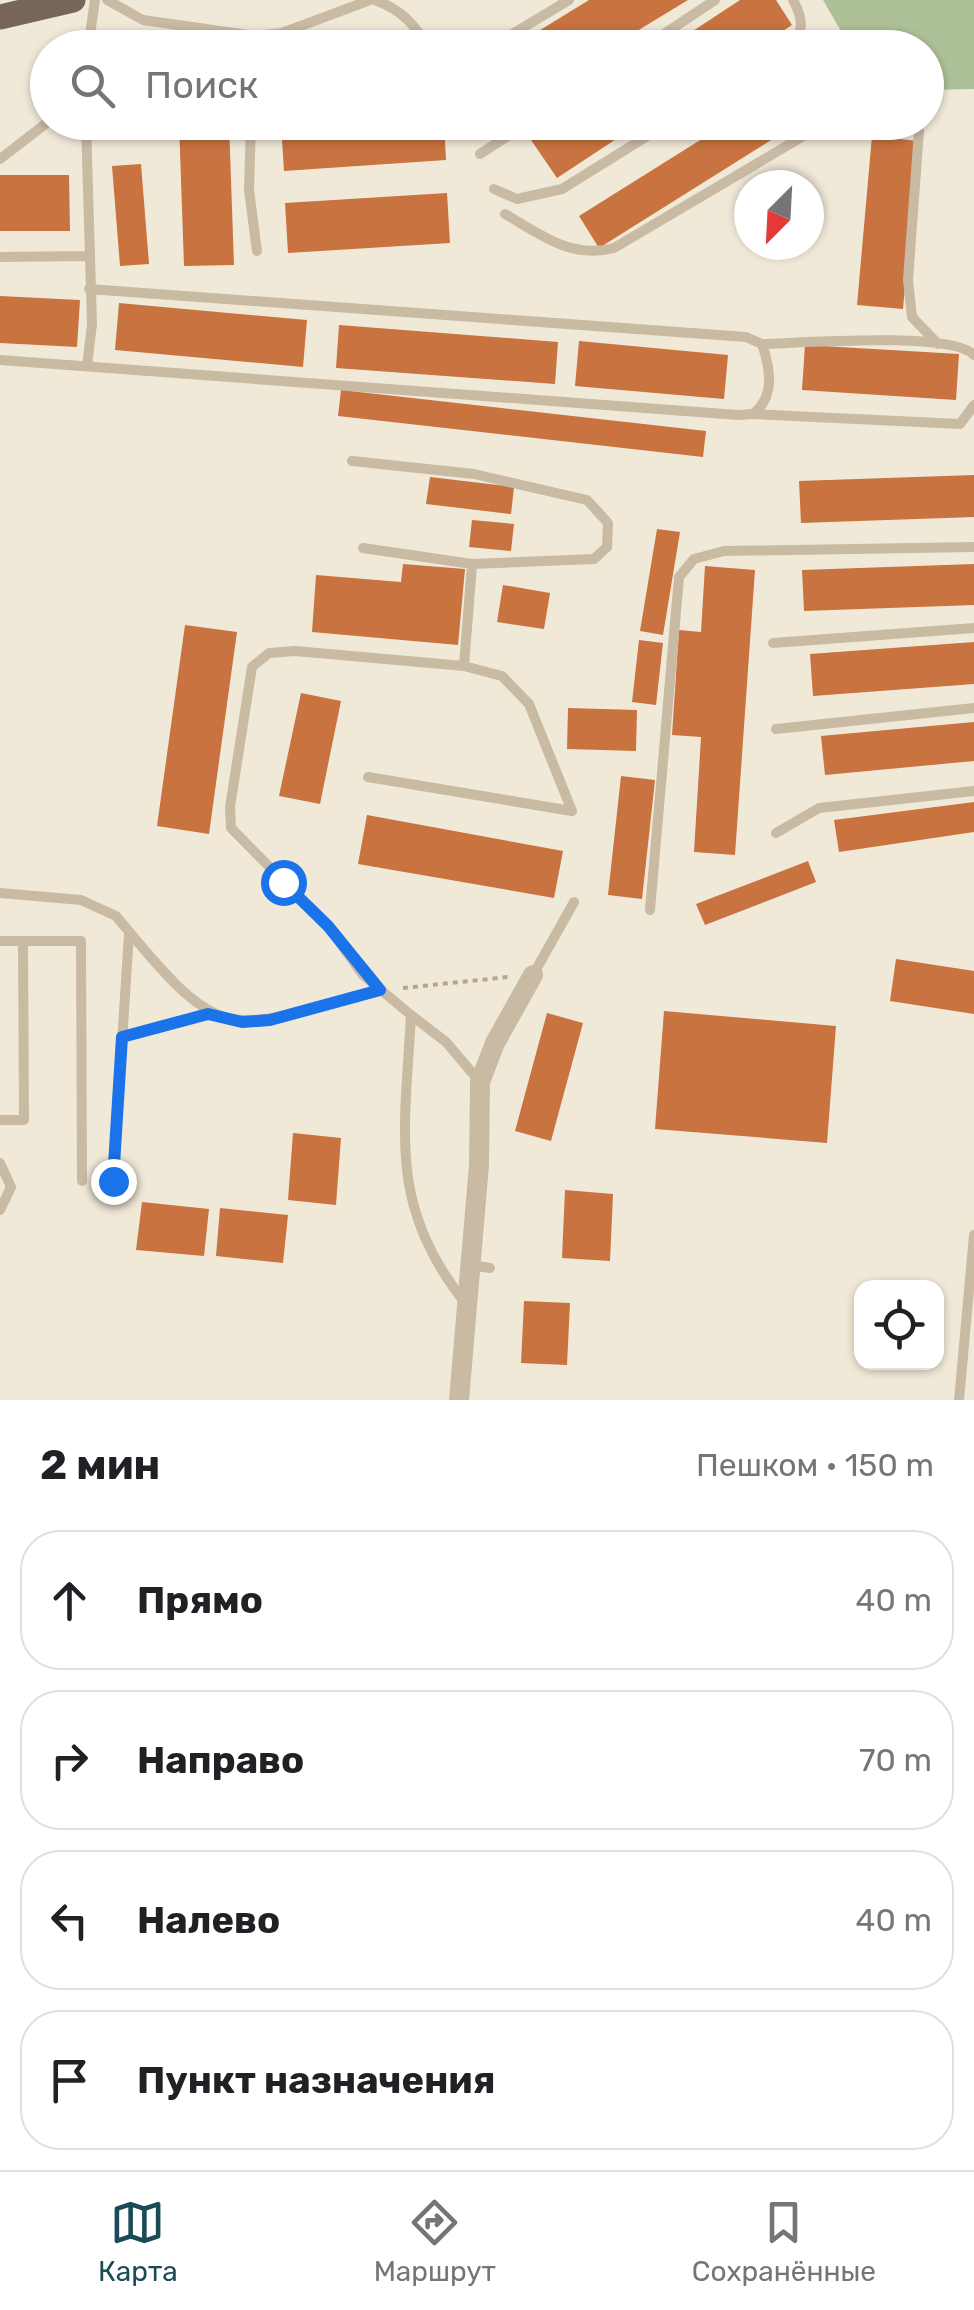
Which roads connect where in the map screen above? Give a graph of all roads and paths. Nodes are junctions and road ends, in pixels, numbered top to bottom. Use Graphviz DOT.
graph roads {
  1 [pos="73,0"];
  2 [pos="95,0"];
  3 [pos="107,0"];
  4 [pos="372,0"];
  5 [pos="569,0"];
  6 [pos="715,0"];
  7 [pos="793,0"];
  8 [pos="0,17"];
  9 [pos="91,30"];
  10 [pos="213,30"];
  11 [pos="293,30"];
  12 [pos="418,30"];
  13 [pos="519,30"];
  14 [pos="670,30"];
  15 [pos="800,30"];
  16 [pos="30,136"];
  17 [pos="86,140"];
  18 [pos="250,140"];
  19 [pos="501,140"];
  20 [pos="641,140"];
  21 [pos="797,140"];
  22 [pos="918,140"];
  23 [pos="480,154"];
  24 [pos="0,159"];
  25 [pos="494,189"];
  26 [pos="504,214"];
  27 [pos="257,251"];
  28 [pos="0,256"];
  29 [pos="88,256"];
  30 [pos="90,289"];
  31 [pos="762,344"];
  32 [pos="938,344"];
  33 [pos="974,355"];
  34 [pos="0,360"];
  35 [pos="86,366"];
  36 [pos="974,406"];
  37 [pos="753,414"];
  38 [pos="352,461"];
  39 [pos="974,547"];
  40 [pos="363,548"];
  41 [pos="472,564"];
  42 [pos="974,628"];
  43 [pos="773,644"];
  44 [pos="464,666"];
  45 [pos="974,708"];
  46 [pos="776,729"];
  47 [pos="368,777"];
  48 [pos="974,790"];
  49 [pos="776,834"];
  50 [pos="0,893"];
  51 [pos="574,902"];
  52 [pos="650,910"];
  53 [pos="129,933"];
  54 [pos="0,941"];
  55 [pos="23,941"];
  56 [pos="533,975"];
  57 [pos="380,990"];
  58 [pos="208,1014"];
  59 [pos="412,1014"];
  60 [pos="122,1037"];
  61 [pos="480,1082"];
  62 [pos="0,1120"];
  63 [pos="0,1163"];
  64 [pos="113,1181"];
  65 [pos="82,1182"];
  66 [pos="0,1210"];
  67 [pos="974,1235"];
  68 [pos="467,1305"];
  69 [pos="968,1342"];
  70 [pos="460,1400"];
  71 [pos="959,1400"];
  1 -- 8 [label="main road"];
  2 -- 9 [label="lane"];
  3 -- 10 [label="lane"];
  4 -- 11 [label="lane"];
  4 -- 12 [label="lane"];
  5 -- 13 [label="lane"];
  6 -- 14 [label="lane"];
  7 -- 15 [label="lane"];
  16 -- 24 [label="lane"];
  17 -- 29 [label="lane"];
  18 -- 27 [label="lane"];
  19 -- 23 [label="lane"];
  20 -- 25 [label="lane"];
  21 -- 26 [label="lane"];
  22 -- 32 [label="lane"];
  28 -- 29 [label="lane"];
  29 -- 30 [label="lane"];
  30 -- 31 [label="lane"];
  30 -- 35 [label="lane"];
  31 -- 32 [label="lane"];
  31 -- 37 [label="lane"];
  32 -- 33 [label="lane"];
  34 -- 35 [label="lane"];
  35 -- 37 [label="lane"];
  36 -- 37 [label="lane"];
  38 -- 41 [label="lane"];
  39 -- 52 [label="lane"];
  40 -- 41 [label="lane"];
  41 -- 44 [label="lane"];
  42 -- 43 [label="lane"];
  44 -- 47 [label="lane"];
  44 -- 57 [label="lane"];
  45 -- 46 [label="lane"];
  48 -- 49 [label="lane"];
  50 -- 53 [label="lane"];
  51 -- 56 [label="lane"];
  53 -- 58 [label="lane"];
  53 -- 60 [label="lane"];
  54 -- 55 [label="lane"];
  55 -- 62 [label="lane"];
  55 -- 65 [label="lane"];
  56 -- 57 [label="path"];
  56 -- 61 [label="street"];
  57 -- 58 [label="lane"];
  57 -- 59 [label="lane"];
  58 -- 60 [label="path"];
  59 -- 61 [label="lane"];
  59 -- 68 [label="lane"];
  60 -- 64 [label="lane"];
  61 -- 68 [label="street"];
  63 -- 66 [label="lane"];
  67 -- 69 [label="lane"];
  68 -- 70 [label="street"];
  69 -- 71 [label="lane"];
}
